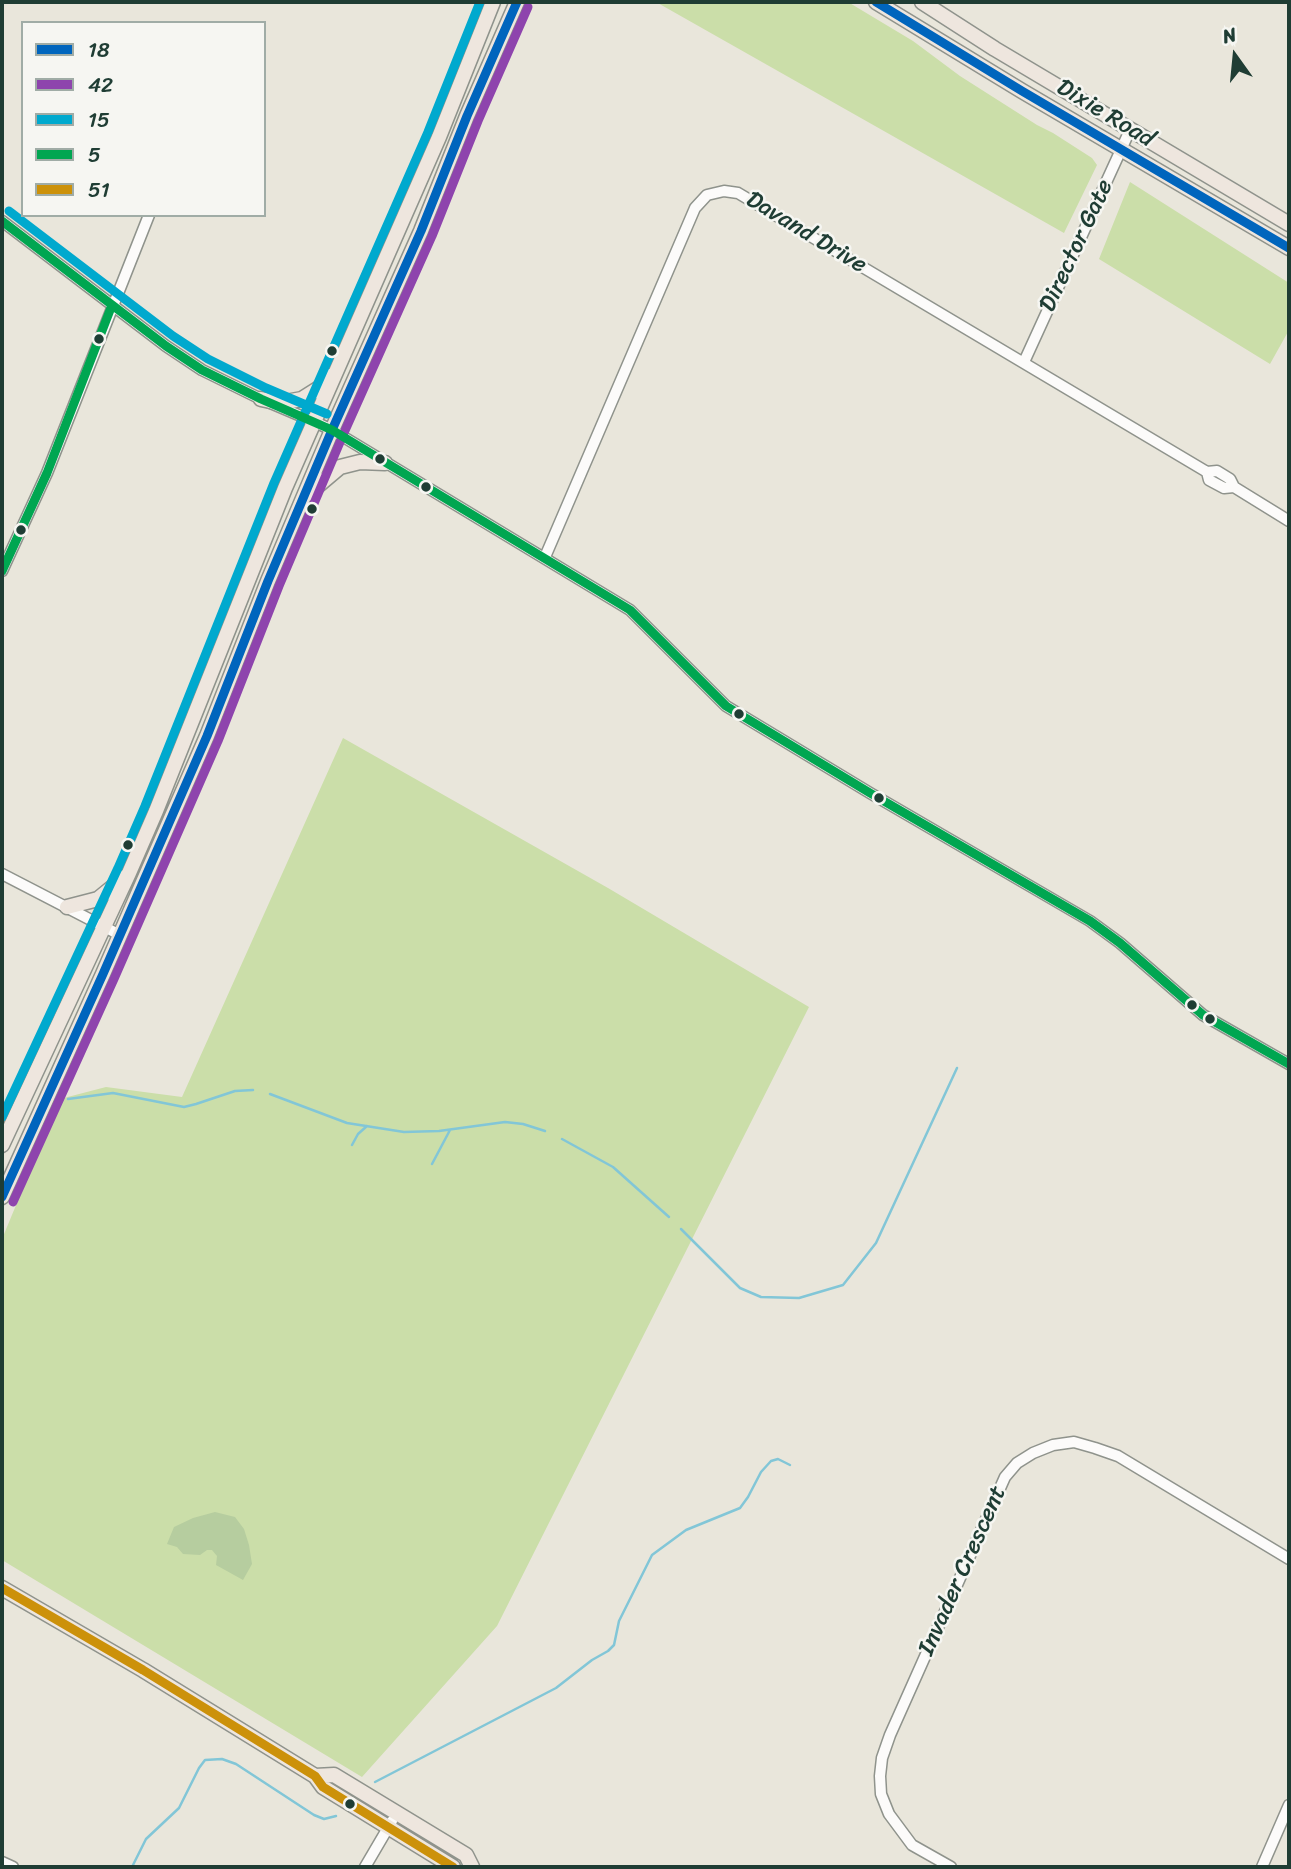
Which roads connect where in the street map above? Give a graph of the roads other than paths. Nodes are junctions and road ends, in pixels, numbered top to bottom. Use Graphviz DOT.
graph roads {
  1 [pos="494,2"];
  2 [pos="517,2"];
  3 [pos="876,2"];
  4 [pos="922,2"];
  5 [pos="1130,130"];
  6 [pos="1121,150"];
  7 [pos="148,217"];
  8 [pos="2,221"];
  9 [pos="1289,224"];
  10 [pos="1289,248"];
  11 [pos="112,305"];
  12 [pos="1024,362"];
  13 [pos="338,366"];
  14 [pos="261,399"];
  15 [pos="315,422"];
  16 [pos="332,430"];
  17 [pos="385,463"];
  18 [pos="302,500"];
  19 [pos="1289,521"];
  20 [pos="545,557"];
  21 [pos="2,571"];
  22 [pos="129,873"];
  23 [pos="2,874"];
  24 [pos="67,908"];
  25 [pos="103,926"];
  26 [pos="120,935"];
  27 [pos="1289,1064"];
  28 [pos="2,1146"];
  29 [pos="2,1197"];
  30 [pos="1289,1559"];
  31 [pos="2,1588"];
  32 [pos="315,1776"];
  33 [pos="1289,1805"];
  34 [pos="397,1813"];
  35 [pos="388,1827"];
  36 [pos="2,1862"];
  37 [pos="13,1867"];
  38 [pos="365,1867"];
  39 [pos="453,1867"];
  40 [pos="472,1867"];
  41 [pos="951,1867"];
  42 [pos="1262,1867"];
  1 -- 13 [label="main road"];
  2 -- 16 [label="main road"];
  3 -- 6 [label="main road, Dixie Road"];
  4 -- 5 [label="main road, Dixie Road"];
  5 -- 6 [label="street, Director Gate"];
  5 -- 9 [label="main road, Dixie Road"];
  6 -- 10 [label="main road, Dixie Road"];
  6 -- 12 [label="street, Director Gate"];
  7 -- 11 [label="street"];
  8 -- 11 [label="street"];
  11 -- 14 [label="street"];
  11 -- 21 [label="street"];
  12 -- 19 [label="street, Davand Drive"];
  12 -- 20 [label="street, Davand Drive"];
  13 -- 14 [label="main road"];
  13 -- 15 [label="main road"];
  14 -- 15 [label="street"];
  15 -- 16 [label="street"];
  15 -- 22 [label="main road"];
  16 -- 17 [label="street"];
  16 -- 18 [label="main road"];
  17 -- 18 [label="main road"];
  17 -- 20 [label="street"];
  18 -- 26 [label="main road"];
  20 -- 27 [label="street"];
  22 -- 24 [label="main road"];
  22 -- 25 [label="main road"];
  23 -- 24 [label="street"];
  24 -- 25 [label="street"];
  25 -- 26 [label="street"];
  25 -- 28 [label="main road"];
  26 -- 29 [label="main road"];
  30 -- 41 [label="street, Invader Crescent"];
  31 -- 32 [label="main road"];
  32 -- 34 [label="main road"];
  32 -- 35 [label="main road"];
  33 -- 42 [label="street"];
  34 -- 35 [label="street"];
  34 -- 40 [label="main road"];
  35 -- 38 [label="street"];
  35 -- 39 [label="main road"];
  36 -- 37 [label="street"];
}
